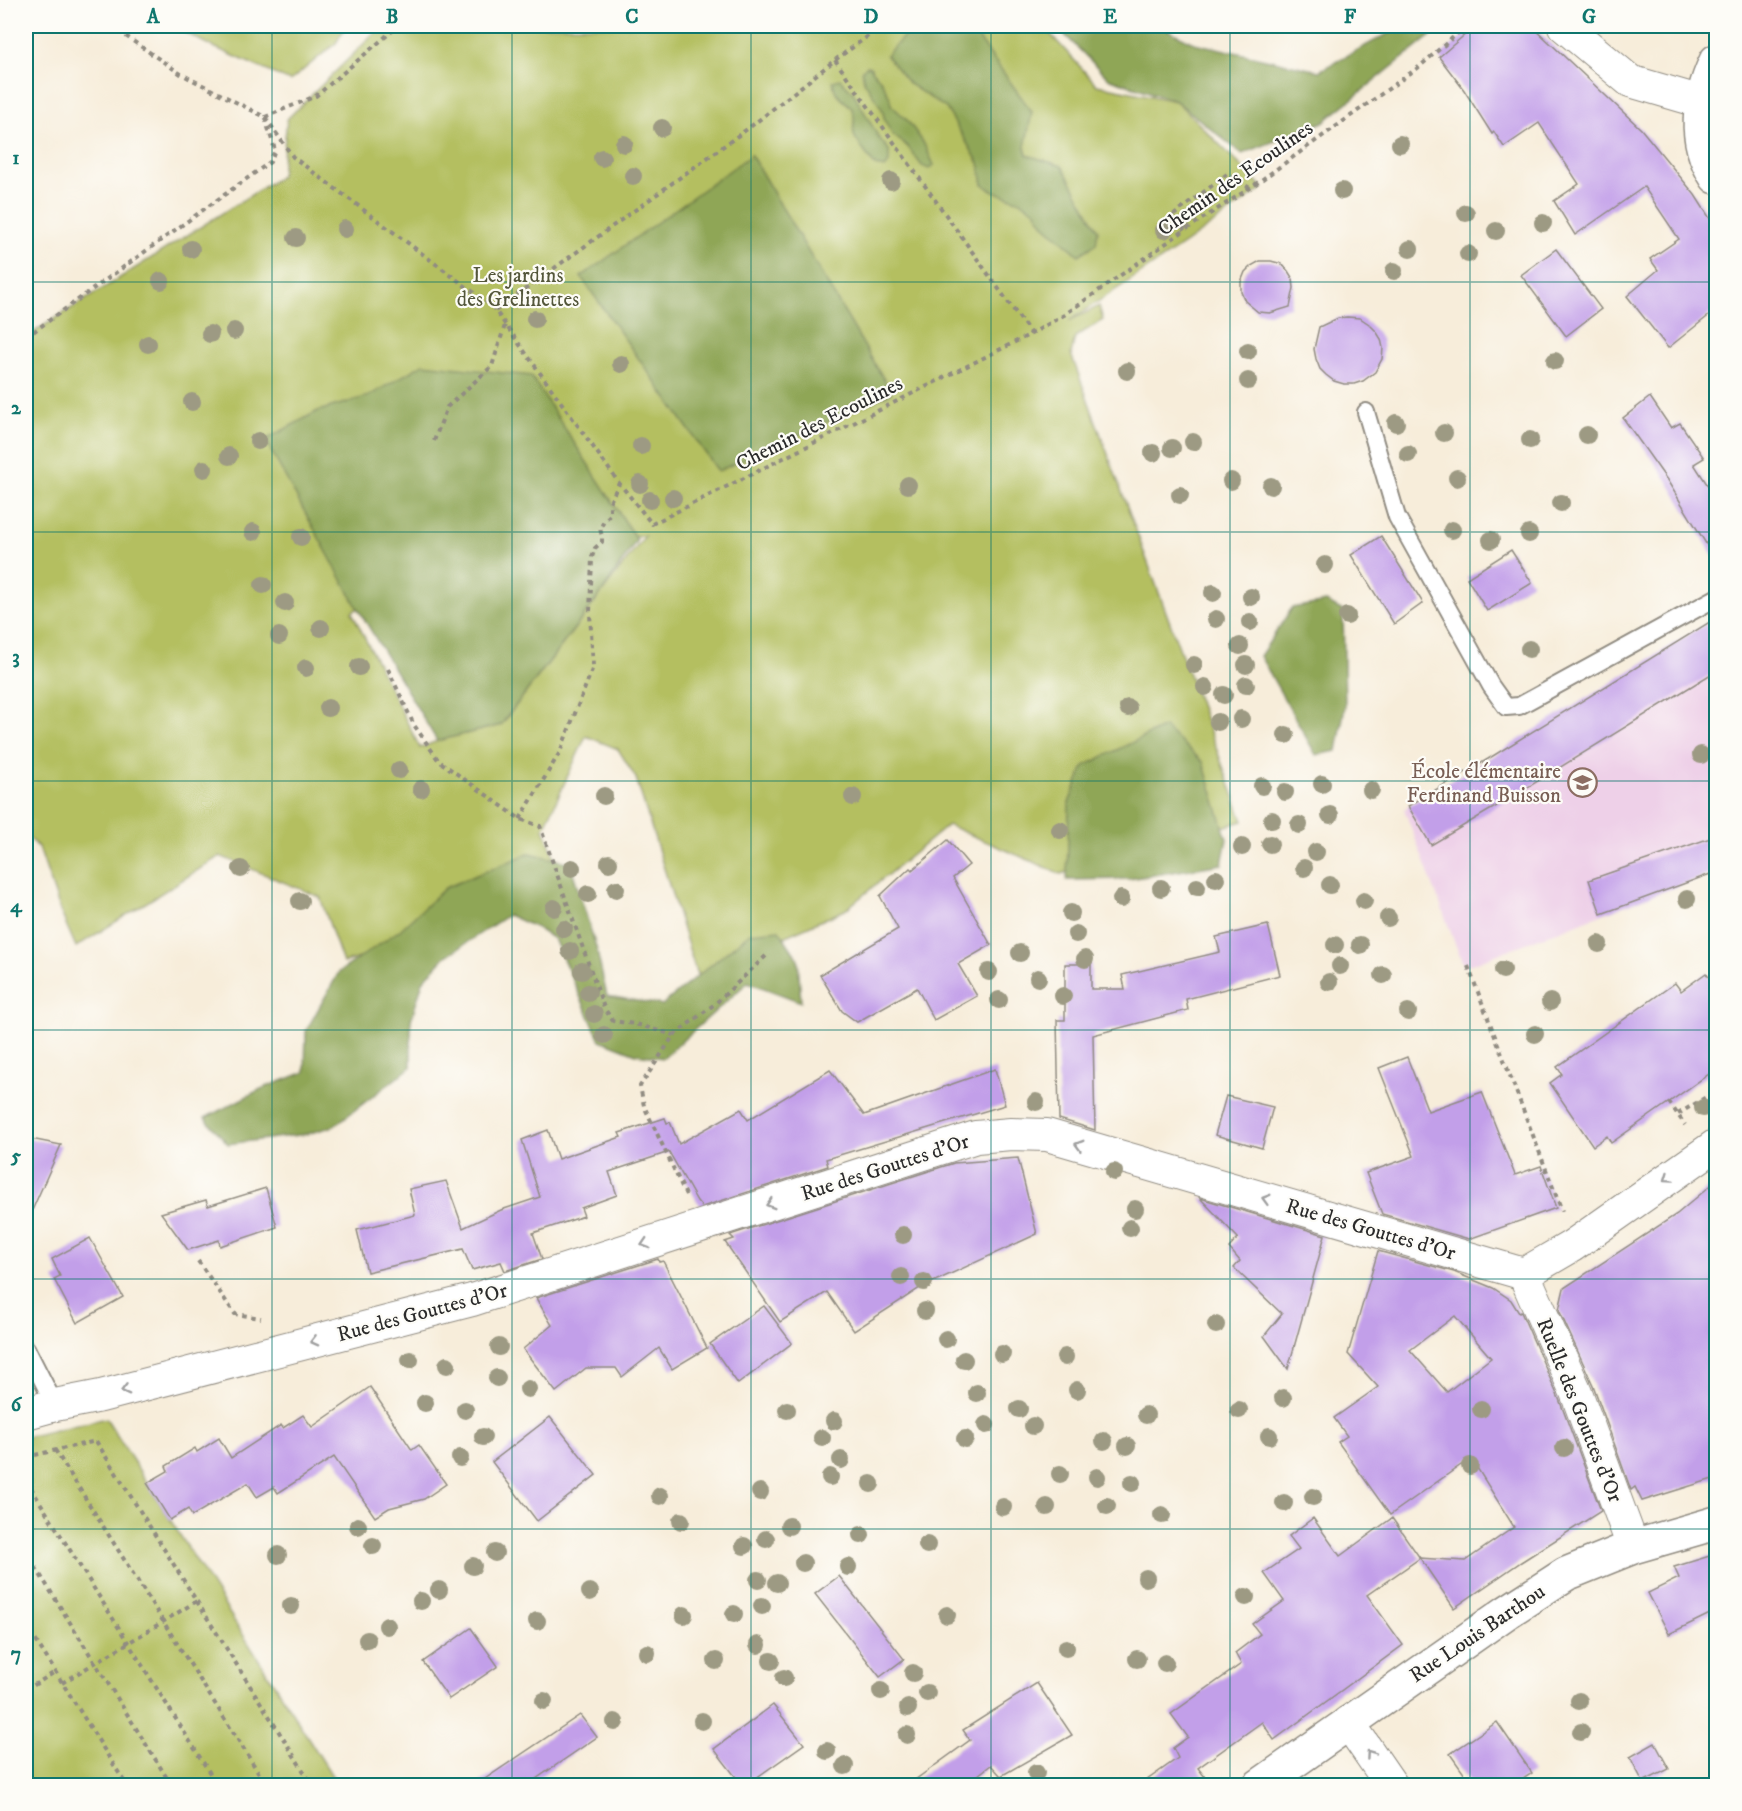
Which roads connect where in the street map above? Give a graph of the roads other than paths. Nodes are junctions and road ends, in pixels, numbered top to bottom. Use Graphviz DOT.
graph roads {
  1 [pos="1564,26"];
  2 [pos="1716,62"];
  3 [pos="1702,102"];
  4 [pos="1716,177"];
  5 [pos="1366,412"];
  6 [pos="1716,598"];
  7 [pos="1716,1145"];
  8 [pos="1524,1274"];
  9 [pos="26,1348"];
  10 [pos="40,1409"];
  11 [pos="1716,1522"];
  12 [pos="1633,1547"];
  13 [pos="1348,1722"];
  14 [pos="1258,1785"];
  15 [pos="1392,1785"];
  1 -- 3 [label="street"];
  2 -- 3 [label="main road"];
  3 -- 4 [label="main road"];
  5 -- 6 [label="lane"];
  7 -- 8 [label="street, one-way"];
  8 -- 10 [label="street, Rue des Gouttes d'Or, one-way"];
  8 -- 12 [label="street, Ruelle des Gouttes d'Or"];
  9 -- 10 [label="lane"];
  11 -- 12 [label="main road, Rue Louis Barthou"];
  12 -- 13 [label="main road, Rue Louis Barthou"];
  13 -- 14 [label="main road, Rue Louis Barthou"];
  15 -- 13 [label="street, one-way"];
}
